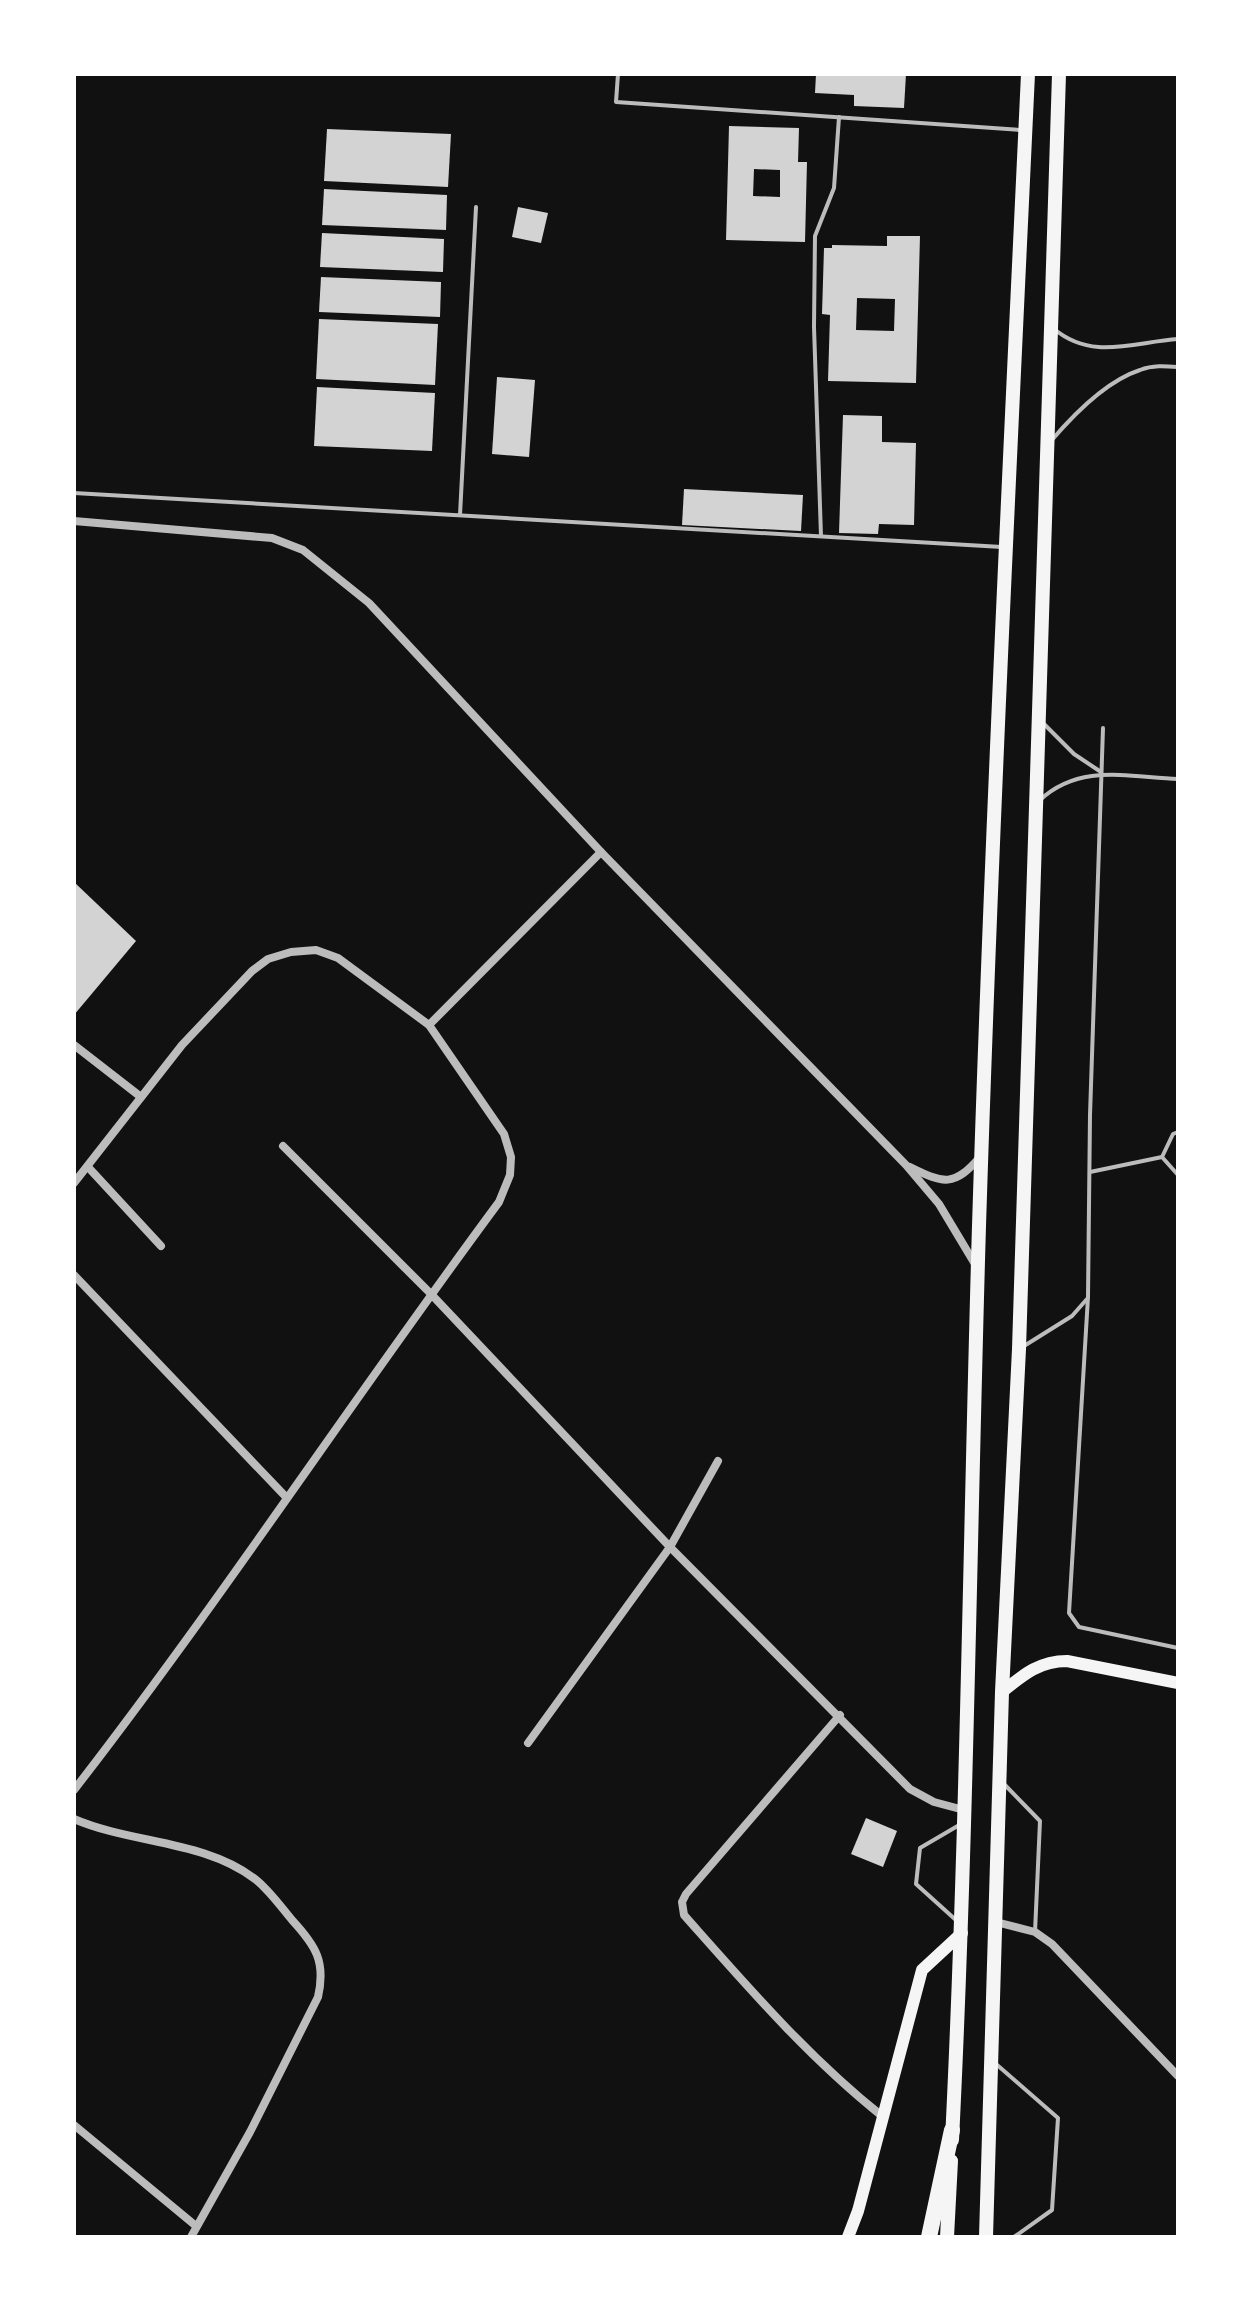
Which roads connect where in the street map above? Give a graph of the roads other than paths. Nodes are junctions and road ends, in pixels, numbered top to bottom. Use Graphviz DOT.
graph roads {
  1 [pos="618,74"];
  2 [pos="1028,74"];
  3 [pos="1059,74"];
  4 [pos="839,117"];
  5 [pos="1026,130"];
  6 [pos="476,207"];
  7 [pos="1051,326"];
  8 [pos="1178,339"];
  9 [pos="1178,367"];
  10 [pos="1047,446"];
  11 [pos="74,493"];
  12 [pos="460,515"];
  13 [pos="74,521"];
  14 [pos="821,536"];
  15 [pos="1006,547"];
  16 [pos="1038,717"];
  17 [pos="1103,728"];
  18 [pos="1103,773"];
  19 [pos="1178,779"];
  20 [pos="1034,805"];
  21 [pos="601,852"];
  22 [pos="429,1025"];
  23 [pos="74,1045"];
  24 [pos="141,1097"];
  25 [pos="1178,1132"];
  26 [pos="283,1146"];
  27 [pos="982,1155"];
  28 [pos="1162,1157"];
  29 [pos="906,1165"];
  30 [pos="88,1167"];
  31 [pos="1090,1172"];
  32 [pos="1178,1175"];
  33 [pos="74,1183"];
  34 [pos="161,1246"];
  35 [pos="978,1269"];
  36 [pos="74,1275"];
  37 [pos="431,1294"];
  38 [pos="1088,1297"];
  39 [pos="1019,1349"];
  40 [pos="718,1461"];
  41 [pos="286,1497"];
  42 [pos="670,1547"];
  43 [pos="1178,1648"];
  44 [pos="1178,1683"];
  45 [pos="1002,1692"];
  46 [pos="840,1715"];
  47 [pos="528,1743"];
  48 [pos="1000,1779"];
  49 [pos="74,1790"];
  50 [pos="964,1816"];
  51 [pos="74,1819"];
  52 [pos="996,1922"];
  53 [pos="962,1929"];
  54 [pos="1035,1932"];
  55 [pos="992,2061"];
  56 [pos="1178,2076"];
  57 [pos="882,2116"];
  58 [pos="74,2125"];
  59 [pos="952,2130"];
  60 [pos="196,2226"];
  61 [pos="191,2237"];
  62 [pos="848,2237"];
  63 [pos="929,2237"];
  64 [pos="947,2237"];
  65 [pos="986,2237"];
  66 [pos="1014,2237"];
  1 -- 4 [label="lane"];
  2 -- 5 [label="highway"];
  3 -- 7 [label="highway"];
  4 -- 5 [label="lane"];
  4 -- 14 [label="lane"];
  5 -- 15 [label="highway"];
  6 -- 12 [label="lane"];
  7 -- 8 [label="lane"];
  7 -- 10 [label="highway"];
  9 -- 10 [label="lane"];
  10 -- 16 [label="highway"];
  11 -- 12 [label="lane"];
  12 -- 14 [label="lane"];
  13 -- 21 [label="street"];
  14 -- 15 [label="lane"];
  15 -- 27 [label="highway"];
  16 -- 18 [label="lane"];
  16 -- 20 [label="highway"];
  17 -- 18 [label="lane"];
  18 -- 19 [label="lane"];
  18 -- 20 [label="lane"];
  18 -- 31 [label="lane"];
  20 -- 39 [label="highway"];
  21 -- 22 [label="street"];
  21 -- 29 [label="street"];
  22 -- 24 [label="street"];
  22 -- 37 [label="street"];
  23 -- 24 [label="street"];
  24 -- 30 [label="street"];
  25 -- 28 [label="lane"];
  26 -- 37 [label="street"];
  27 -- 29 [label="street"];
  27 -- 35 [label="highway"];
  28 -- 31 [label="lane"];
  28 -- 32 [label="lane"];
  29 -- 35 [label="street"];
  30 -- 33 [label="street"];
  30 -- 34 [label="street"];
  31 -- 38 [label="lane"];
  35 -- 50 [label="highway"];
  36 -- 41 [label="street"];
  37 -- 41 [label="street"];
  37 -- 42 [label="street"];
  38 -- 39 [label="lane"];
  38 -- 43 [label="lane"];
  39 -- 45 [label="highway"];
  40 -- 42 [label="street"];
  41 -- 49 [label="street"];
  42 -- 46 [label="street"];
  42 -- 47 [label="street"];
  44 -- 45 [label="main road"];
  45 -- 48 [label="highway"];
  46 -- 50 [label="street"];
  46 -- 57 [label="street"];
  48 -- 52 [label="highway"];
  48 -- 54 [label="lane"];
  50 -- 53 [label="highway"];
  50 -- 53 [label="lane"];
  51 -- 60 [label="street"];
  52 -- 54 [label="street"];
  52 -- 55 [label="highway"];
  53 -- 57 [label="main road"];
  53 -- 59 [label="highway"];
  54 -- 56 [label="street"];
  55 -- 65 [label="highway"];
  55 -- 66 [label="lane"];
  57 -- 62 [label="main road"];
  58 -- 60 [label="street"];
  59 -- 63 [label="highway"];
  59 -- 64 [label="highway"];
  60 -- 61 [label="street"];
}
